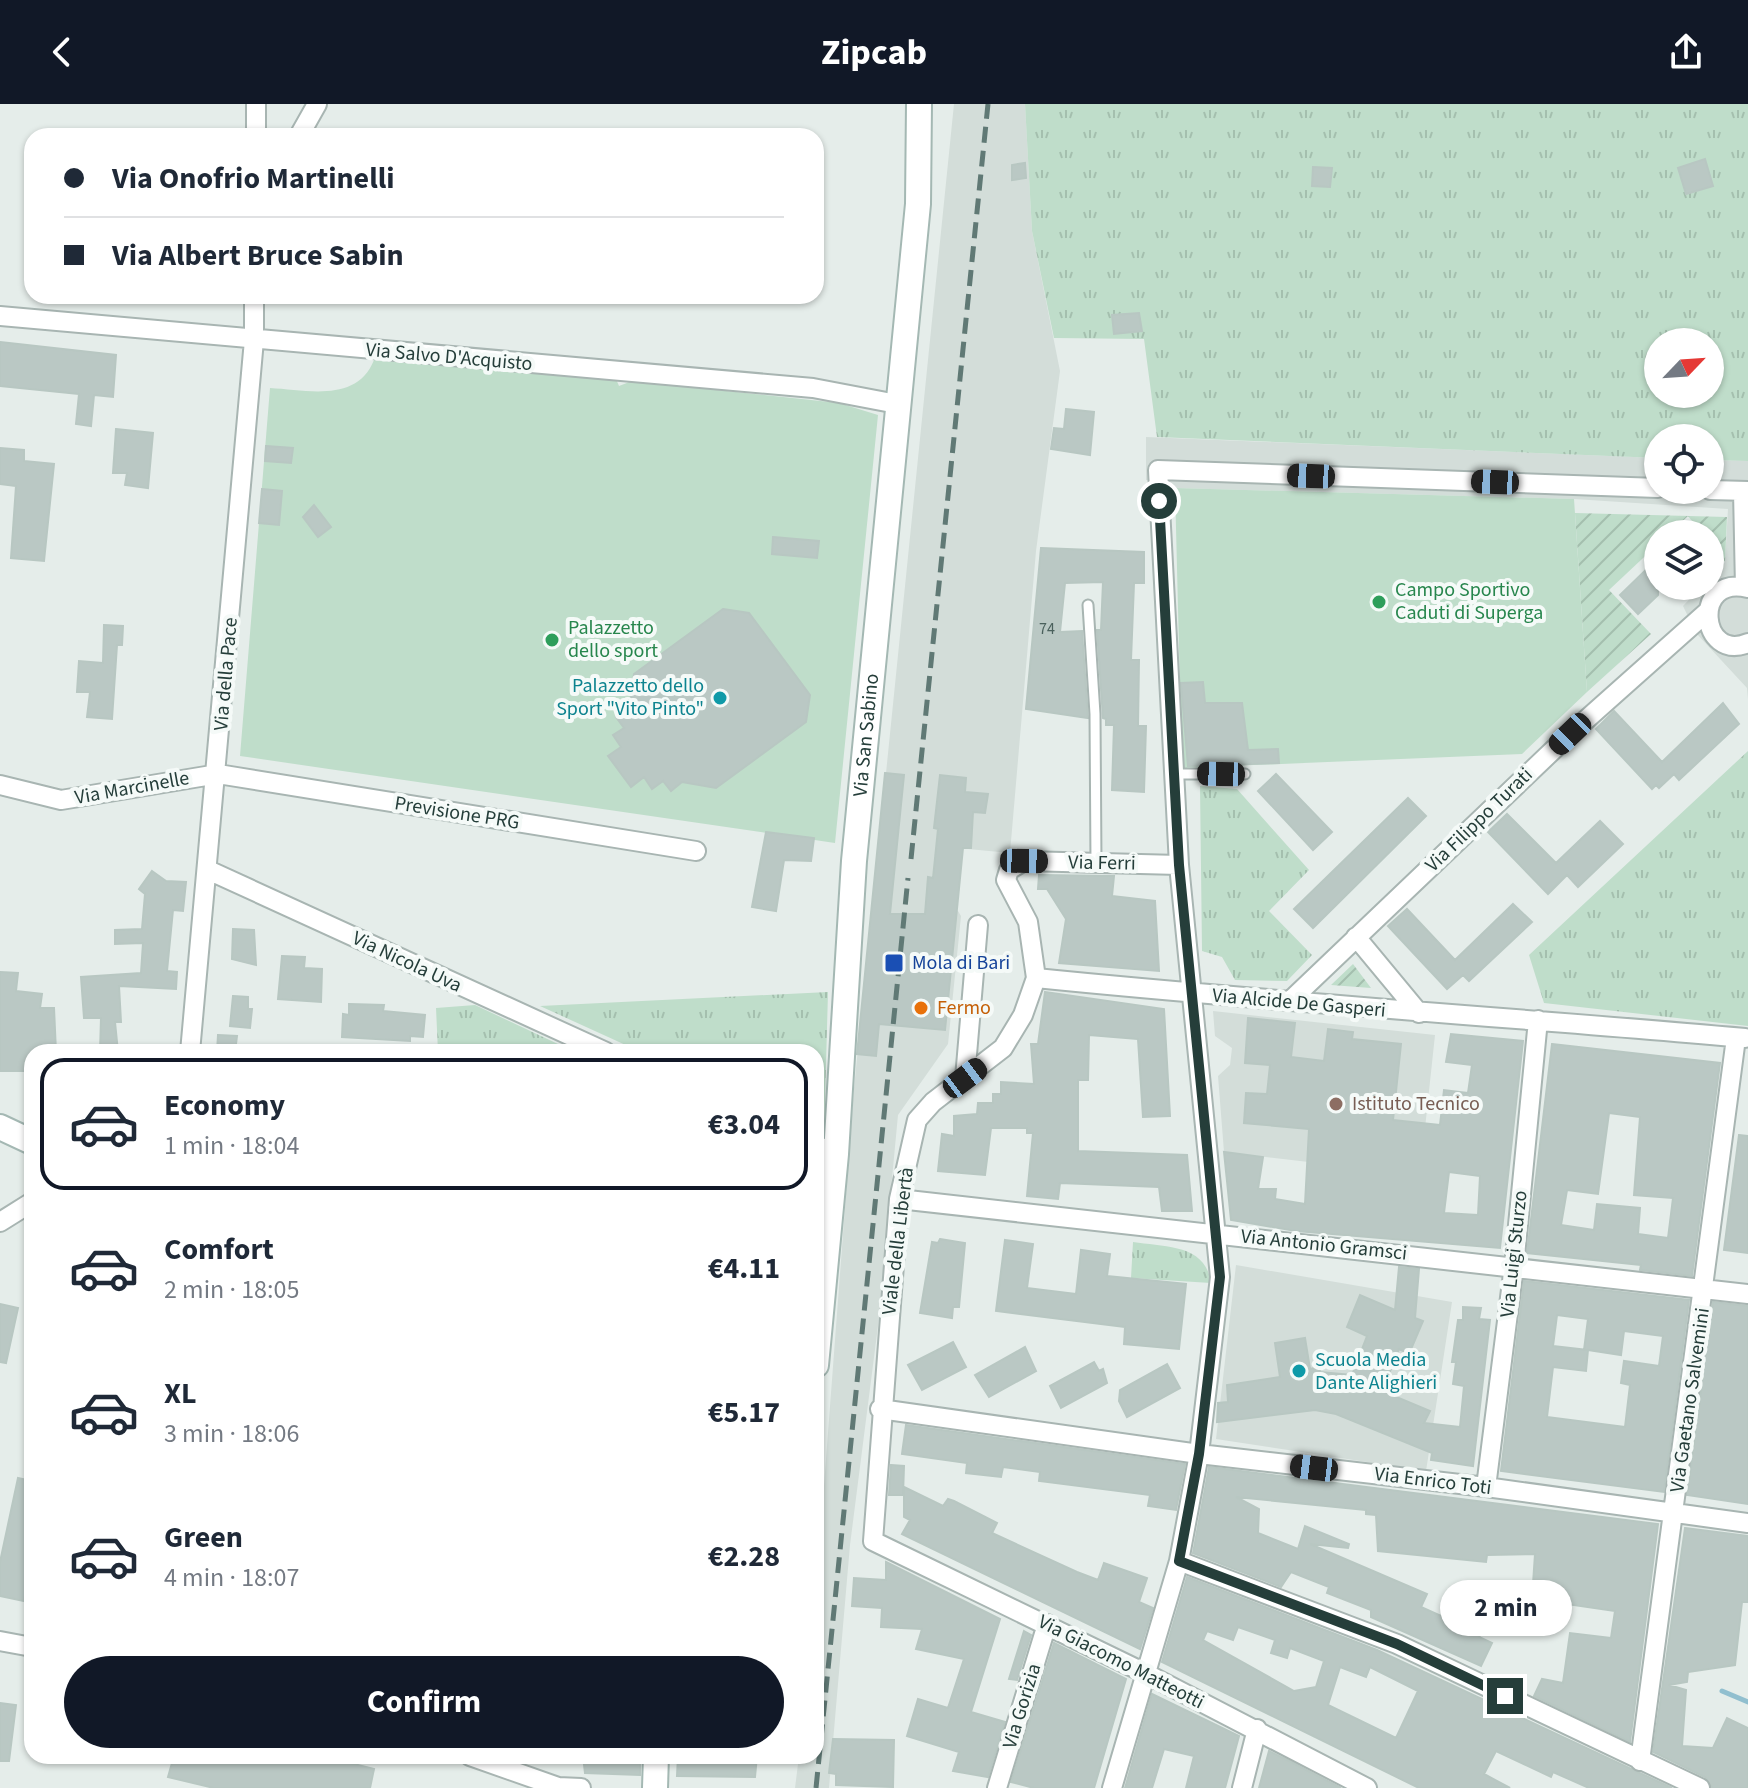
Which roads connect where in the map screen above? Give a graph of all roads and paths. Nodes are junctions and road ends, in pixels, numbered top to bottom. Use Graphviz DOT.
graph roads {
  1 [pos="256,104"];
  2 [pos="317,104"];
  3 [pos="919,104"];
  4 [pos="256,128"];
  5 [pos="304,128"];
  6 [pos="254,304"];
  7 [pos="0,316"];
  8 [pos="254,340"];
  9 [pos="897,404"];
  10 [pos="1644,487"];
  11 [pos="1724,490"];
  12 [pos="1746,491"];
  13 [pos="1747,588"];
  14 [pos="1088,605"];
  15 [pos="1707,612"];
  16 [pos="1746,650"];
  17 [pos="218,774"];
  18 [pos="1174,774"];
  19 [pos="1245,774"];
  20 [pos="0,785"];
  21 [pos="696,851"];
  22 [pos="1024,861"];
  23 [pos="1096,863"];
  24 [pos="1179,865"];
  25 [pos="208,870"];
  26 [pos="978,925"];
  27 [pos="1356,937"];
  28 [pos="1036,978"];
  29 [pos="1192,994"];
  30 [pos="1291,1000"];
  31 [pos="1419,1013"];
  32 [pos="1538,1020"];
  33 [pos="1742,1038"];
  34 [pos="191,1044"];
  35 [pos="589,1044"];
  36 [pos="965,1078"];
  37 [pos="0,1127"];
  38 [pos="24,1138"];
  39 [pos="826,1150"];
  40 [pos="824,1193"];
  41 [pos="899,1199"];
  42 [pos="24,1207"];
  43 [pos="0,1222"];
  44 [pos="1216,1235"];
  45 [pos="1514,1266"];
  46 [pos="1705,1287"];
  47 [pos="1748,1294"];
  48 [pos="880,1409"];
  49 [pos="1199,1454"];
  50 [pos="1486,1487"];
  51 [pos="1675,1512"];
  52 [pos="1748,1523"];
  53 [pos="873,1541"];
  54 [pos="1179,1561"];
  55 [pos="1047,1624"];
  56 [pos="0,1641"];
  57 [pos="24,1646"];
  58 [pos="1147,1674"];
  59 [pos="1257,1729"];
  60 [pos="1640,1761"];
  61 [pos="486,1764"];
  62 [pos="656,1764"];
  63 [pos="517,1779"];
  64 [pos="581,1788"];
  65 [pos="655,1788"];
  66 [pos="997,1788"];
  67 [pos="1112,1788"];
  68 [pos="1242,1788"];
  69 [pos="1367,1788"];
  70 [pos="1700,1788"];
  1 -- 4 [label="street"];
  2 -- 5 [label="street"];
  3 -- 9 [label="street, Via San Sabino"];
  6 -- 8 [label="street, Via della Pace"];
  7 -- 8 [label="street, Via Salvo D'Acquisto"];
  8 -- 9 [label="street, Via Salvo D'Acquisto"];
  8 -- 17 [label="street, Via della Pace"];
  9 -- 39 [label="street, Via San Sabino"];
  10 -- 18 [label="street"];
  11 -- 12 [label="street"];
  12 -- 13 [label="street"];
  13 -- 15 [label="street, Via Filippo Turati"];
  14 -- 23 [label="lane"];
  15 -- 16 [label="street"];
  15 -- 27 [label="street, Via Filippo Turati"];
  17 -- 20 [label="street, Via Marcinelle"];
  17 -- 21 [label="street, Previsione PRG"];
  17 -- 25 [label="street, Via della Pace"];
  18 -- 19 [label="lane"];
  18 -- 24 [label="street"];
  22 -- 23 [label="street, Via Ferri"];
  22 -- 28 [label="street, Viale della Libertà"];
  23 -- 24 [label="street, Via Ferri"];
  24 -- 29 [label="street"];
  25 -- 34 [label="street, Via della Pace"];
  25 -- 35 [label="street, Via Nicola Uva"];
  26 -- 36 [label="street"];
  27 -- 30 [label="street, Via Filippo Turati"];
  27 -- 31 [label="street, Via Alcide De Gasperi"];
  28 -- 29 [label="street, Via Alcide De Gasperi"];
  28 -- 36 [label="street, Viale della Libertà"];
  29 -- 30 [label="street, Via Alcide De Gasperi"];
  29 -- 44 [label="street"];
  30 -- 31 [label="street, Via Alcide De Gasperi"];
  31 -- 32 [label="street, Via Alcide De Gasperi"];
  32 -- 33 [label="street, Via Alcide De Gasperi"];
  32 -- 45 [label="street, Via Luigi Sturzo"];
  33 -- 46 [label="street, Via Gaetano Salvemini"];
  36 -- 41 [label="street, Viale della Libertà"];
  37 -- 38 [label="street"];
  39 -- 40 [label="street, Via San Sabino"];
  41 -- 44 [label="street, Via Antonio Gramsci"];
  41 -- 48 [label="street, Viale della Libertà"];
  42 -- 43 [label="street"];
  44 -- 45 [label="street, Via Antonio Gramsci"];
  44 -- 49 [label="street"];
  45 -- 46 [label="street, Via Antonio Gramsci"];
  45 -- 50 [label="street, Via Luigi Sturzo"];
  46 -- 47 [label="street, Via Antonio Gramsci"];
  46 -- 51 [label="street, Via Gaetano Salvemini"];
  48 -- 49 [label="street, Via Enrico Toti"];
  48 -- 53 [label="street, Viale della Libertà"];
  49 -- 50 [label="street, Via Enrico Toti"];
  49 -- 54 [label="street"];
  50 -- 51 [label="street, Via Enrico Toti"];
  51 -- 52 [label="street, Via Enrico Toti"];
  51 -- 60 [label="street, Via Gaetano Salvemini"];
  53 -- 55 [label="street, Via Giacomo Matteotti"];
  54 -- 58 [label="street"];
  54 -- 60 [label="street"];
  55 -- 58 [label="street, Via Giacomo Matteotti"];
  55 -- 66 [label="street, Via Gorizia"];
  56 -- 57 [label="street"];
  58 -- 59 [label="street, Via Giacomo Matteotti"];
  58 -- 67 [label="street"];
  59 -- 68 [label="street"];
  59 -- 69 [label="street, Via Giacomo Matteotti"];
  60 -- 70 [label="street"];
  61 -- 63 [label="street"];
  62 -- 65 [label="street"];
  63 -- 64 [label="street"];
}
